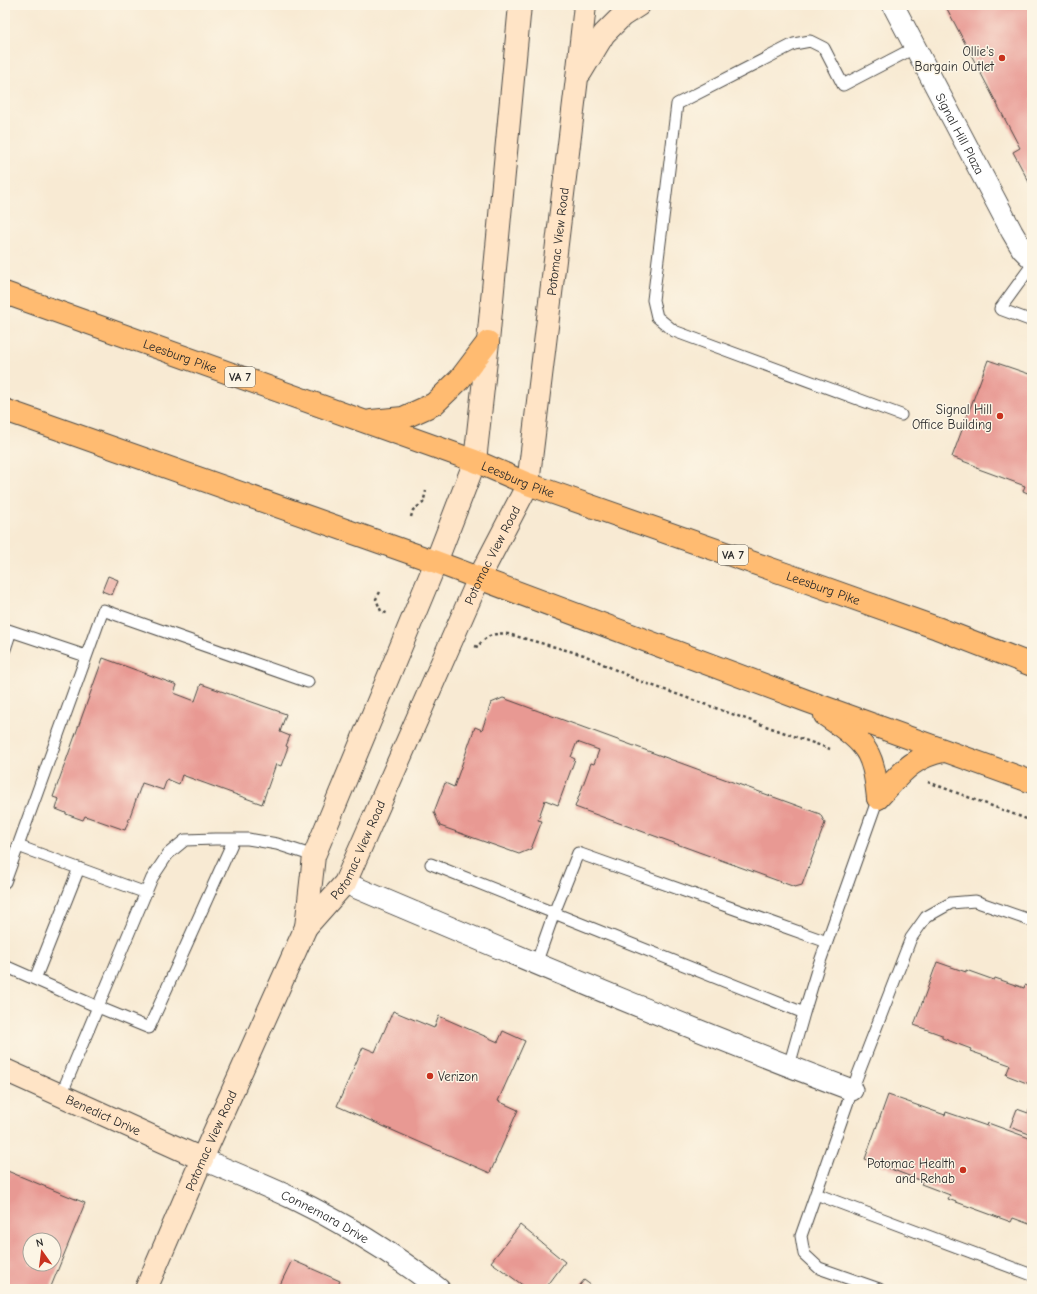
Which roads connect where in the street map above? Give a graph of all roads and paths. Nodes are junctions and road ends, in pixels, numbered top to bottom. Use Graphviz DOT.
graph roads {
  1 [pos="520,5"];
  2 [pos="585,5"];
  3 [pos="639,5"];
  4 [pos="893,5"];
  5 [pos="916,48"];
  6 [pos="577,78"];
  7 [pos="1032,259"];
  8 [pos="1032,265"];
  9 [pos="5,293"];
  10 [pos="1032,321"];
  11 [pos="488,342"];
  12 [pos="5,410"];
  13 [pos="901,415"];
  14 [pos="364,422"];
  15 [pos="475,461"];
  16 [pos="528,484"];
  17 [pos="426,491"];
  18 [pos="411,517"];
  19 [pos="436,562"];
  20 [pos="480,578"];
  21 [pos="380,592"];
  22 [pos="389,614"];
  23 [pos="8,630"];
  24 [pos="478,647"];
  25 [pos="5,649"];
  26 [pos="86,656"];
  27 [pos="1032,665"];
  28 [pos="308,682"];
  29 [pos="807,701"];
  30 [pos="837,751"];
  31 [pos="944,751"];
  32 [pos="925,781"];
  33 [pos="1032,782"];
  34 [pos="878,798"];
  35 [pos="1032,821"];
  36 [pos="234,839"];
  37 [pos="18,846"];
  38 [pos="314,856"];
  39 [pos="432,864"];
  40 [pos="79,868"];
  41 [pos="5,882"];
  42 [pos="345,883"];
  43 [pos="146,893"];
  44 [pos="554,913"];
  45 [pos="1032,921"];
  46 [pos="306,927"];
  47 [pos="827,942"];
  48 [pos="536,964"];
  49 [pos="5,966"];
  50 [pos="35,979"];
  51 [pos="98,1007"];
  52 [pos="804,1013"];
  53 [pos="789,1066"];
  54 [pos="5,1070"];
  55 [pos="852,1090"];
  56 [pos="61,1095"];
  57 [pos="202,1159"];
  58 [pos="816,1194"];
  59 [pos="1032,1275"];
  60 [pos="146,1289"];
  61 [pos="439,1289"];
  62 [pos="879,1289"];
  1 -- 11 [label="main road, Potomac View Road"];
  2 -- 6 [label="main road, Potomac View Road"];
  3 -- 6 [label="main road"];
  4 -- 5 [label="street, Signal Hill Plaza"];
  5 -- 7 [label="street, Signal Hill Plaza"];
  5 -- 13 [label="lane"];
  6 -- 16 [label="main road, Potomac View Road"];
  8 -- 10 [label="lane"];
  9 -- 14 [label="highway, Leesburg Pike / VA 7"];
  11 -- 14 [label="highway"];
  11 -- 15 [label="main road, Potomac View Road"];
  12 -- 19 [label="highway"];
  14 -- 15 [label="highway, Leesburg Pike / VA 7"];
  15 -- 16 [label="highway, Leesburg Pike / VA 7"];
  15 -- 19 [label="main road, Potomac View Road"];
  16 -- 20 [label="main road, Potomac View Road"];
  16 -- 27 [label="highway, Leesburg Pike / VA 7"];
  17 -- 18 [label="path"];
  19 -- 20 [label="highway"];
  19 -- 38 [label="main road, Potomac View Road"];
  20 -- 29 [label="highway"];
  20 -- 42 [label="main road, Potomac View Road"];
  21 -- 22 [label="path"];
  23 -- 25 [label="lane"];
  23 -- 26 [label="lane"];
  24 -- 30 [label="path"];
  26 -- 28 [label="lane"];
  26 -- 37 [label="lane"];
  29 -- 31 [label="highway"];
  29 -- 34 [label="highway"];
  31 -- 33 [label="highway"];
  31 -- 34 [label="highway"];
  32 -- 35 [label="path"];
  34 -- 47 [label="lane"];
  36 -- 38 [label="lane"];
  36 -- 43 [label="lane"];
  36 -- 51 [label="lane"];
  37 -- 40 [label="lane"];
  37 -- 41 [label="lane"];
  38 -- 46 [label="main road, Potomac View Road"];
  39 -- 44 [label="lane"];
  40 -- 43 [label="lane"];
  40 -- 50 [label="lane"];
  42 -- 46 [label="main road, Potomac View Road"];
  42 -- 48 [label="street"];
  43 -- 51 [label="lane"];
  44 -- 47 [label="lane"];
  44 -- 48 [label="lane"];
  44 -- 52 [label="lane"];
  45 -- 55 [label="lane"];
  46 -- 57 [label="main road, Potomac View Road"];
  47 -- 52 [label="lane"];
  48 -- 53 [label="street"];
  49 -- 50 [label="lane"];
  50 -- 51 [label="lane"];
  51 -- 56 [label="lane"];
  52 -- 53 [label="lane"];
  53 -- 55 [label="street"];
  54 -- 56 [label="main road, Benedict Drive"];
  55 -- 58 [label="lane"];
  56 -- 57 [label="main road, Benedict Drive"];
  57 -- 60 [label="main road, Potomac View Road"];
  57 -- 61 [label="street, Connemara Drive"];
  58 -- 59 [label="lane"];
  58 -- 62 [label="lane"];
}
